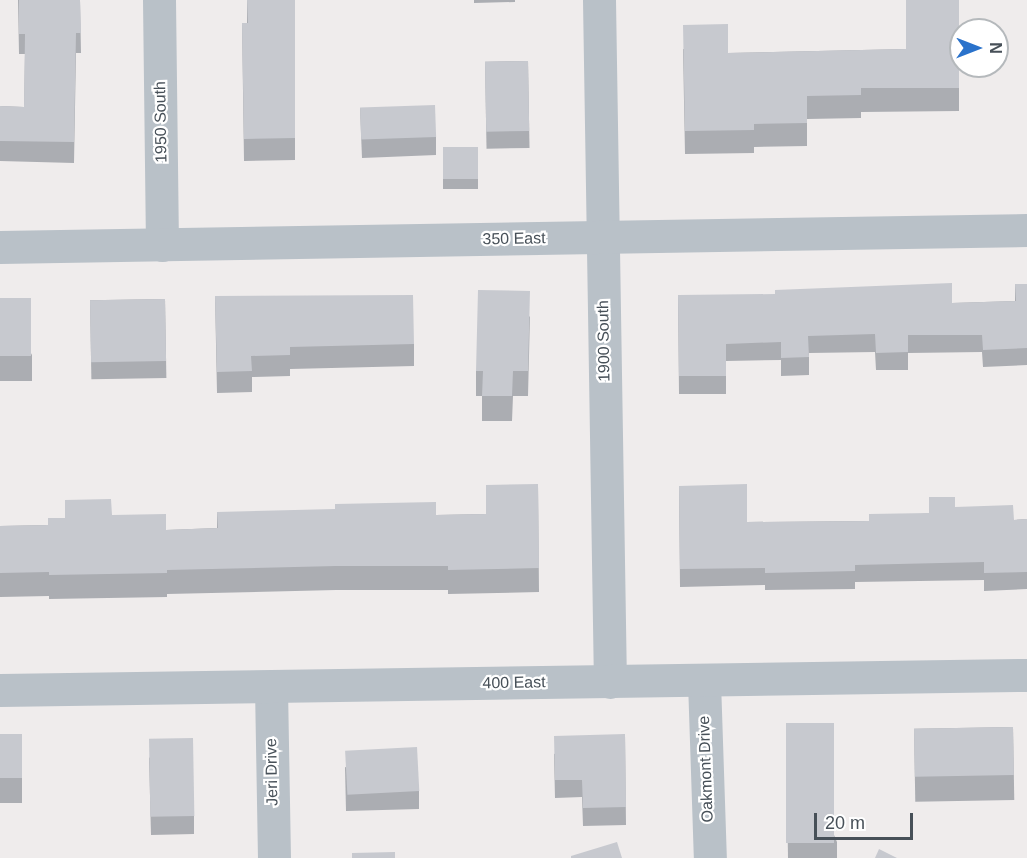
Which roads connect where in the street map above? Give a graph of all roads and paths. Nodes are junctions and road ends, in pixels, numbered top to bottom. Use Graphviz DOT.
graph roads {
  1 [pos="159,0"];
  2 [pos="599,0"];
  3 [pos="1027,230"];
  4 [pos="602,237"];
  5 [pos="162,245"];
  6 [pos="0,247"];
  7 [pos="1027,675"];
  8 [pos="704,681"];
  9 [pos="610,682"];
  10 [pos="271,687"];
  11 [pos="0,690"];
  12 [pos="273,858"];
  13 [pos="710,858"];
  1 -- 5 [label="street, 1950 South"];
  2 -- 4 [label="street, 1900 South"];
  3 -- 4 [label="street, 350 East"];
  4 -- 5 [label="street, 350 East"];
  4 -- 9 [label="street, 1900 South"];
  5 -- 6 [label="street, 350 East"];
  7 -- 8 [label="street, 400 East"];
  8 -- 9 [label="street, 400 East"];
  8 -- 13 [label="street, Oakmont Drive"];
  9 -- 10 [label="street, 400 East"];
  10 -- 11 [label="street, 400 East"];
  10 -- 12 [label="street, Jeri Drive"];
}
